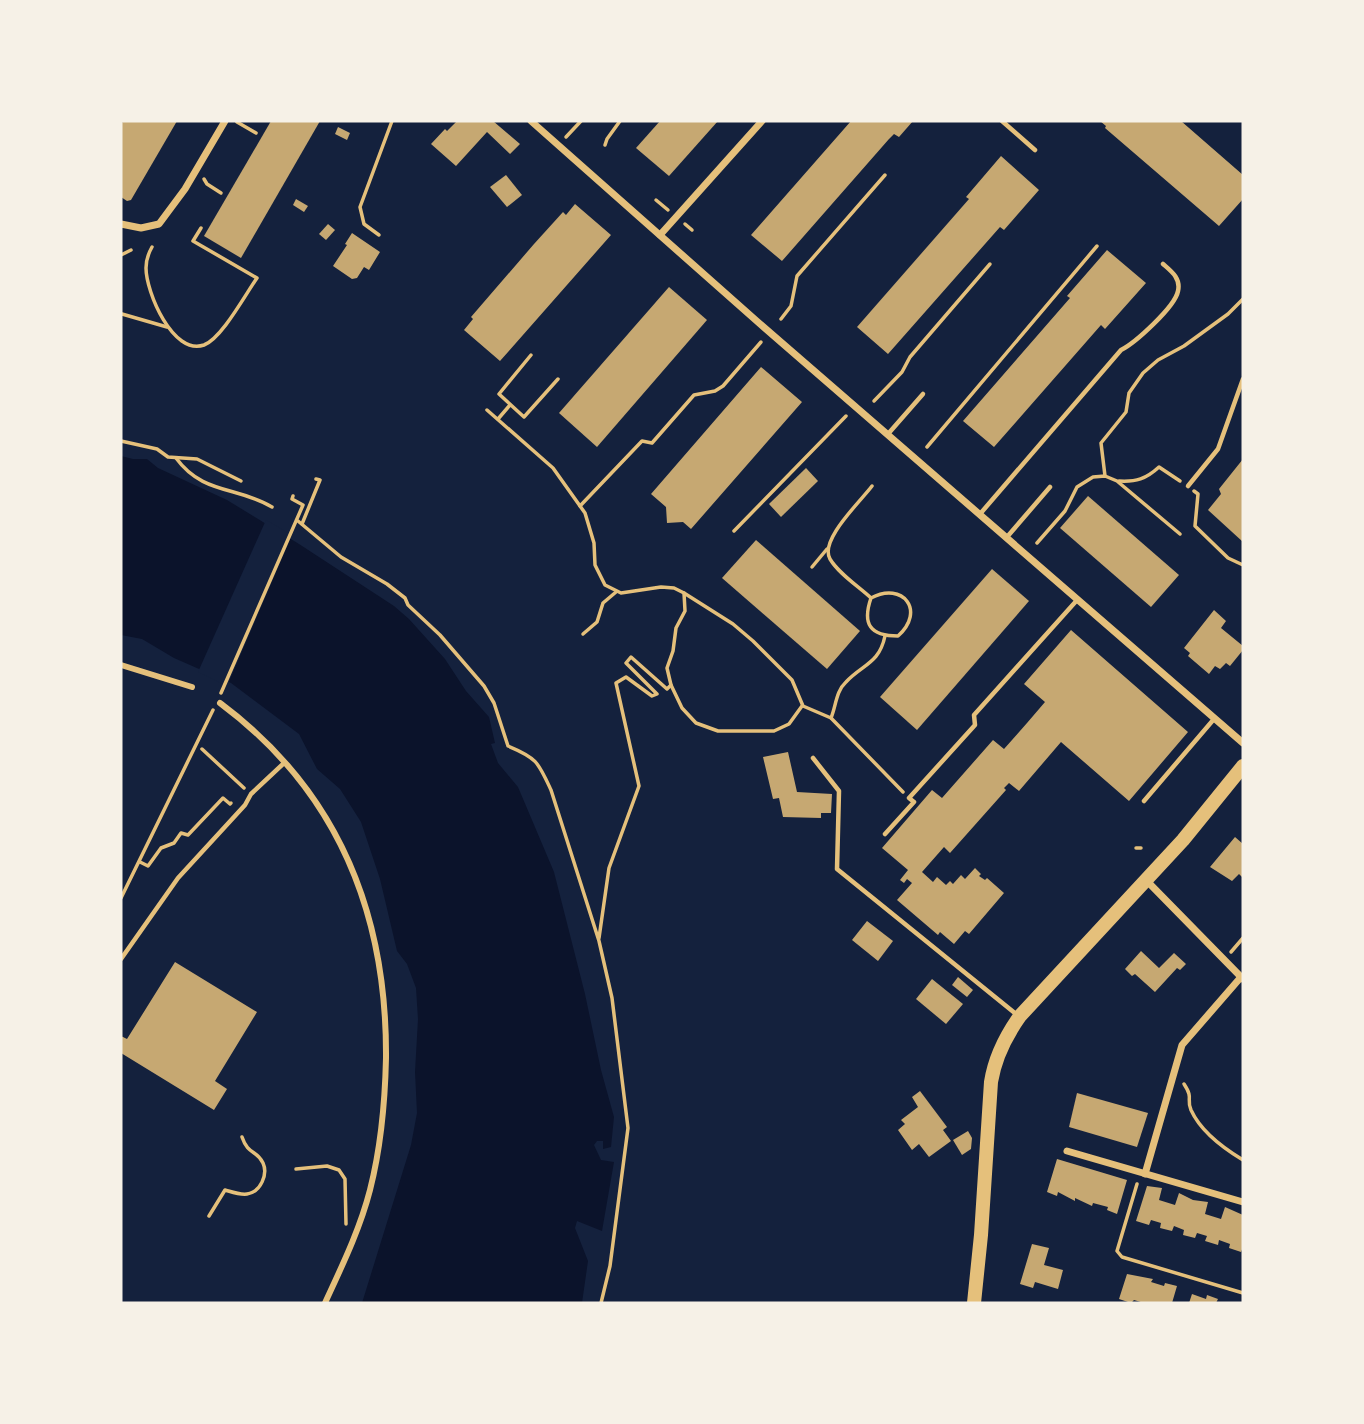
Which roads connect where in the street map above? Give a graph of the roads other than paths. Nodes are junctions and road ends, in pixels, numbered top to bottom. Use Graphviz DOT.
graph roads {
  1 [pos="225,121"];
  2 [pos="531,121"];
  3 [pos="762,121"];
  4 [pos="1002,121"];
  5 [pos="1035,150"];
  6 [pos="121,224"];
  7 [pos="660,235"];
  8 [pos="1163,264"];
  9 [pos="1243,379"];
  10 [pos="923,394"];
  11 [pos="888,434"];
  12 [pos="1188,486"];
  13 [pos="1050,487"];
  14 [pos="981,514"];
  15 [pos="1007,537"];
  16 [pos="1078,598"];
  17 [pos="121,665"];
  18 [pos="192,687"];
  19 [pos="220,703"];
  20 [pos="1214,719"];
  21 [pos="1243,743"];
  22 [pos="813,758"];
  23 [pos="284,763"];
  24 [pos="1243,766"];
  25 [pos="1144,801"];
  26 [pos="885,834"];
  27 [pos="1146,880"];
  28 [pos="121,959"];
  29 [pos="1242,978"];
  30 [pos="1020,1016"];
  31 [pos="1067,1151"];
  32 [pos="1143,1173"];
  33 [pos="1243,1202"];
  34 [pos="325,1303"];
  35 [pos="974,1303"];
  1 -- 6 [label="street"];
  2 -- 7 [label="street"];
  3 -- 7 [label="street"];
  4 -- 5 [label="lane"];
  7 -- 11 [label="street"];
  8 -- 14 [label="lane"];
  9 -- 12 [label="lane"];
  10 -- 11 [label="lane"];
  11 -- 14 [label="street"];
  13 -- 15 [label="lane"];
  14 -- 15 [label="street"];
  15 -- 16 [label="street"];
  16 -- 20 [label="street"];
  16 -- 26 [label="lane"];
  17 -- 18 [label="street"];
  19 -- 23 [label="street"];
  20 -- 21 [label="street"];
  20 -- 25 [label="lane"];
  22 -- 30 [label="lane"];
  23 -- 28 [label="lane"];
  23 -- 34 [label="street"];
  24 -- 27 [label="main road"];
  27 -- 29 [label="street"];
  27 -- 30 [label="main road"];
  29 -- 32 [label="street"];
  30 -- 35 [label="main road"];
  31 -- 32 [label="street"];
  32 -- 33 [label="street"];
}
